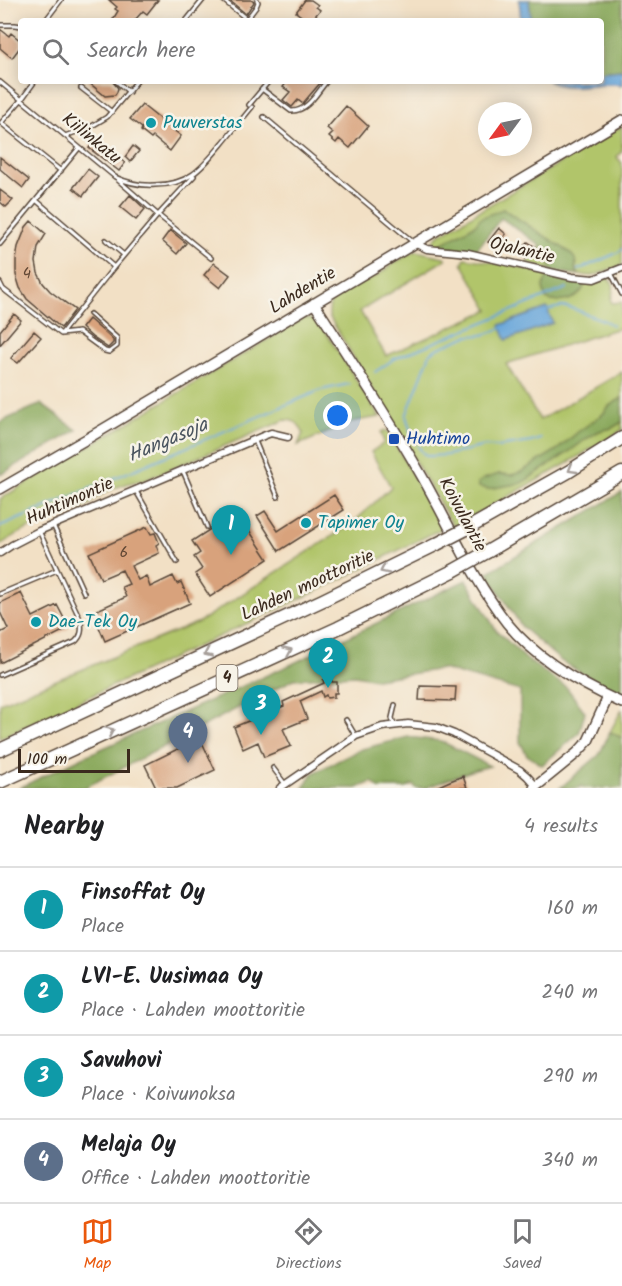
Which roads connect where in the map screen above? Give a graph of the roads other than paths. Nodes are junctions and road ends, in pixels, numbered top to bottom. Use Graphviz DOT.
graph roads {
  1 [pos="61,0"];
  2 [pos="203,0"];
  3 [pos="224,0"];
  4 [pos="257,0"];
  5 [pos="47,18"];
  6 [pos="188,18"];
  7 [pos="246,18"];
  8 [pos="249,18"];
  9 [pos="0,25"];
  10 [pos="18,26"];
  11 [pos="0,82"];
  12 [pos="33,84"];
  13 [pos="120,84"];
  14 [pos="135,84"];
  15 [pos="266,84"];
  16 [pos="324,84"];
  17 [pos="81,88"];
  18 [pos="262,89"];
  19 [pos="129,92"];
  20 [pos="22,99"];
  21 [pos="112,112"];
  22 [pos="264,117"];
  23 [pos="622,120"];
  24 [pos="1,124"];
  25 [pos="65,136"];
  26 [pos="79,148"];
  27 [pos="60,171"];
  28 [pos="197,172"];
  29 [pos="115,177"];
  30 [pos="37,201"];
  31 [pos="158,215"];
  32 [pos="106,240"];
  33 [pos="414,243"];
  34 [pos="0,244"];
  35 [pos="124,255"];
  36 [pos="211,258"];
  37 [pos="114,267"];
  38 [pos="622,268"];
  39 [pos="611,273"];
  40 [pos="0,283"];
  41 [pos="622,294"];
  42 [pos="314,303"];
  43 [pos="90,315"];
  44 [pos="62,334"];
  45 [pos="288,437"];
  46 [pos="622,438"];
  47 [pos="254,440"];
  48 [pos="182,470"];
  49 [pos="622,473"];
  50 [pos="0,489"];
  51 [pos="135,490"];
  52 [pos="278,497"];
  53 [pos="53,525"];
  54 [pos="207,527"];
  55 [pos="39,531"];
  56 [pos="0,553"];
  57 [pos="177,562"];
  58 [pos="57,570"];
  59 [pos="84,593"];
  60 [pos="0,594"];
  61 [pos="0,675"];
  62 [pos="608,697"];
  63 [pos="622,702"];
  64 [pos="395,705"];
  65 [pos="346,720"];
  66 [pos="394,725"];
  67 [pos="356,736"];
  68 [pos="0,750"];
  69 [pos="273,768"];
  70 [pos="0,782"];
  71 [pos="282,786"];
  72 [pos="535,787"];
  1 -- 5 [label="lane"];
  2 -- 6 [label="lane"];
  3 -- 7 [label="lane"];
  4 -- 8 [label="lane"];
  9 -- 10 [label="lane"];
  11 -- 20 [label="lane, Kiilinkatu"];
  12 -- 20 [label="lane"];
  13 -- 19 [label="lane"];
  14 -- 19 [label="lane"];
  15 -- 18 [label="lane, Kiilinkatu"];
  16 -- 18 [label="lane"];
  17 -- 21 [label="lane"];
  18 -- 28 [label="lane, Kiilinkatu"];
  19 -- 21 [label="lane"];
  20 -- 24 [label="lane"];
  20 -- 25 [label="lane, Kiilinkatu"];
  21 -- 25 [label="lane"];
  22 -- 33 [label="lane"];
  23 -- 33 [label="main road, Lahdentie"];
  24 -- 27 [label="lane"];
  25 -- 26 [label="lane, Kiilinkatu"];
  26 -- 27 [label="lane"];
  26 -- 29 [label="lane, Kiilinkatu"];
  27 -- 30 [label="lane"];
  28 -- 29 [label="lane, Kiilinkatu"];
  28 -- 31 [label="lane"];
  29 -- 31 [label="lane"];
  30 -- 34 [label="lane"];
  30 -- 37 [label="lane"];
  31 -- 35 [label="lane"];
  31 -- 36 [label="lane"];
  32 -- 35 [label="lane"];
  33 -- 39 [label="street, Ojalantie"];
  33 -- 42 [label="main road, Lahdentie"];
  35 -- 37 [label="lane"];
  37 -- 44 [label="lane"];
  38 -- 39 [label="street, Ojalantie"];
  39 -- 41 [label="lane"];
  40 -- 44 [label="lane"];
  42 -- 50 [label="main road, Lahdentie"];
  42 -- 62 [label="main road, Koivulantie"];
  43 -- 44 [label="lane"];
  45 -- 47 [label="street, Huhtimontie"];
  46 -- 68 [label="highway, Lahden moottoritie / 4, one-way, bridge"];
  47 -- 48 [label="street, Huhtimontie"];
  47 -- 52 [label="lane"];
  48 -- 51 [label="street, Huhtimontie"];
  48 -- 54 [label="lane"];
  70 -- 49 [label="highway, 4, one-way, bridge"];
  51 -- 53 [label="street, Huhtimontie"];
  51 -- 57 [label="lane"];
  53 -- 55 [label="street, Huhtimontie"];
  53 -- 59 [label="lane"];
  55 -- 56 [label="street, Huhtimontie"];
  55 -- 58 [label="lane"];
  58 -- 60 [label="lane"];
  58 -- 61 [label="lane"];
  62 -- 63 [label="main road, Koivulantie"];
  62 -- 72 [label="main road"];
  64 -- 66 [label="lane"];
  65 -- 67 [label="lane"];
  66 -- 67 [label="street"];
  66 -- 72 [label="street"];
  67 -- 71 [label="street"];
  69 -- 71 [label="lane"];
}
